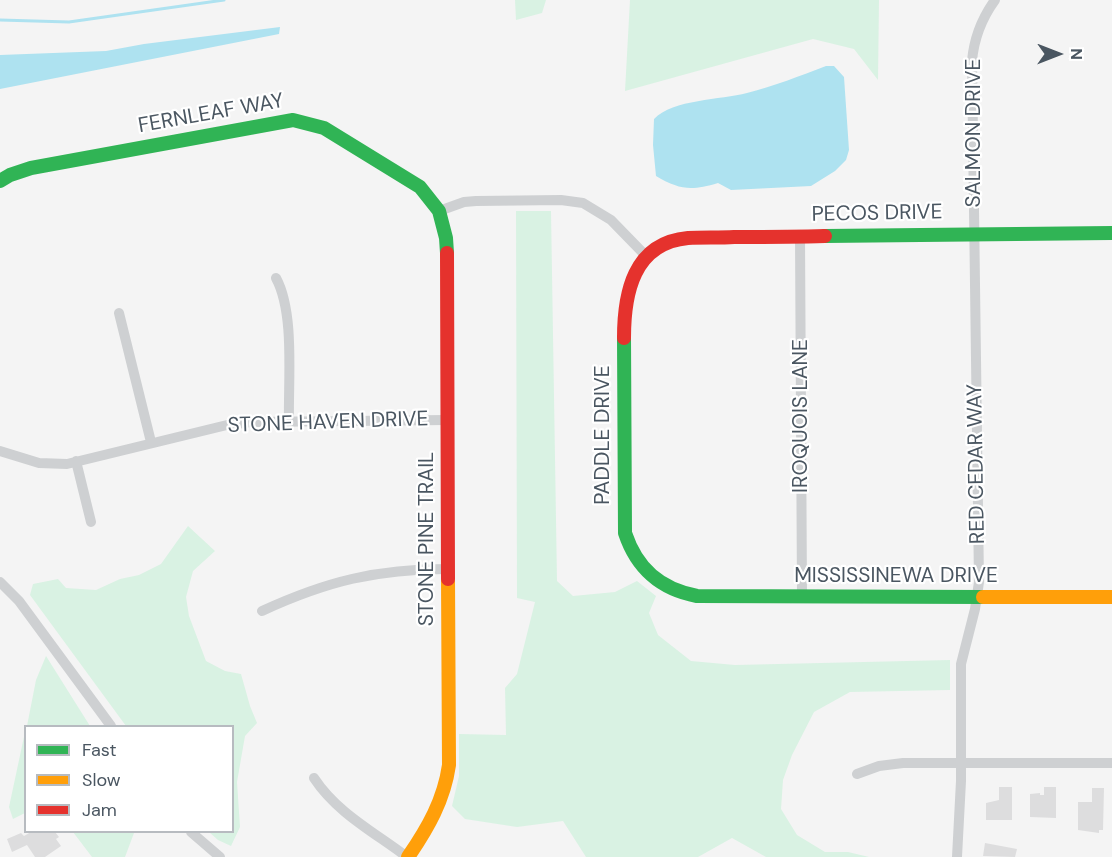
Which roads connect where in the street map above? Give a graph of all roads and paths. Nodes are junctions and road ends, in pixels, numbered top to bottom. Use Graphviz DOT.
graph roads {
  1 [pos="995,0"];
  2 [pos="0,182"];
  3 [pos="439,211"];
  4 [pos="1112,233"];
  5 [pos="974,235"];
  6 [pos="800,236"];
  7 [pos="647,257"];
  8 [pos="276,278"];
  9 [pos="119,313"];
  10 [pos="447,420"];
  11 [pos="289,421"];
  12 [pos="151,442"];
  13 [pos="0,451"];
  14 [pos="76,461"];
  15 [pos="91,522"];
  16 [pos="448,569"];
  17 [pos="0,582"];
  18 [pos="680,594"];
  19 [pos="801,596"];
  20 [pos="978,597"];
  21 [pos="1112,597"];
  22 [pos="262,611"];
  23 [pos="110,725"];
  24 [pos="961,762"];
  25 [pos="1112,763"];
  26 [pos="857,774"];
  27 [pos="314,778"];
  28 [pos="193,833"];
  29 [pos="220,857"];
  30 [pos="408,857"];
  31 [pos="957,857"];
  1 -- 5 [label="street, SALMON DRIVE"];
  2 -- 3 [label="street, FERNLEAF WAY"];
  3 -- 7 [label="street"];
  3 -- 10 [label="street, STONE PINE TRAIL"];
  4 -- 5 [label="street, PECOS DRIVE"];
  5 -- 6 [label="street, PECOS DRIVE"];
  5 -- 20 [label="street, RED CEDAR WAY"];
  6 -- 7 [label="street, PECOS DRIVE"];
  6 -- 19 [label="street, IROQUOIS LANE"];
  7 -- 18 [label="street, PADDLE DRIVE"];
  8 -- 11 [label="street"];
  9 -- 12 [label="street"];
  10 -- 11 [label="street, STONE HAVEN DRIVE"];
  10 -- 16 [label="street, STONE PINE TRAIL"];
  11 -- 12 [label="street, STONE HAVEN DRIVE"];
  12 -- 14 [label="street, STONE HAVEN DRIVE"];
  13 -- 14 [label="street, STONE HAVEN DRIVE"];
  14 -- 15 [label="street"];
  16 -- 22 [label="street"];
  16 -- 30 [label="street, STONE PINE TRAIL"];
  17 -- 23 [label="street"];
  18 -- 19 [label="street, MISSISSINEWA DRIVE"];
  19 -- 20 [label="street, MISSISSINEWA DRIVE"];
  20 -- 21 [label="street, MISSISSINEWA DRIVE"];
  20 -- 24 [label="street, RED CEDAR WAY"];
  24 -- 25 [label="street"];
  24 -- 26 [label="street"];
  24 -- 31 [label="street, RED CEDAR WAY"];
  27 -- 30 [label="street"];
  28 -- 29 [label="street"];
}
